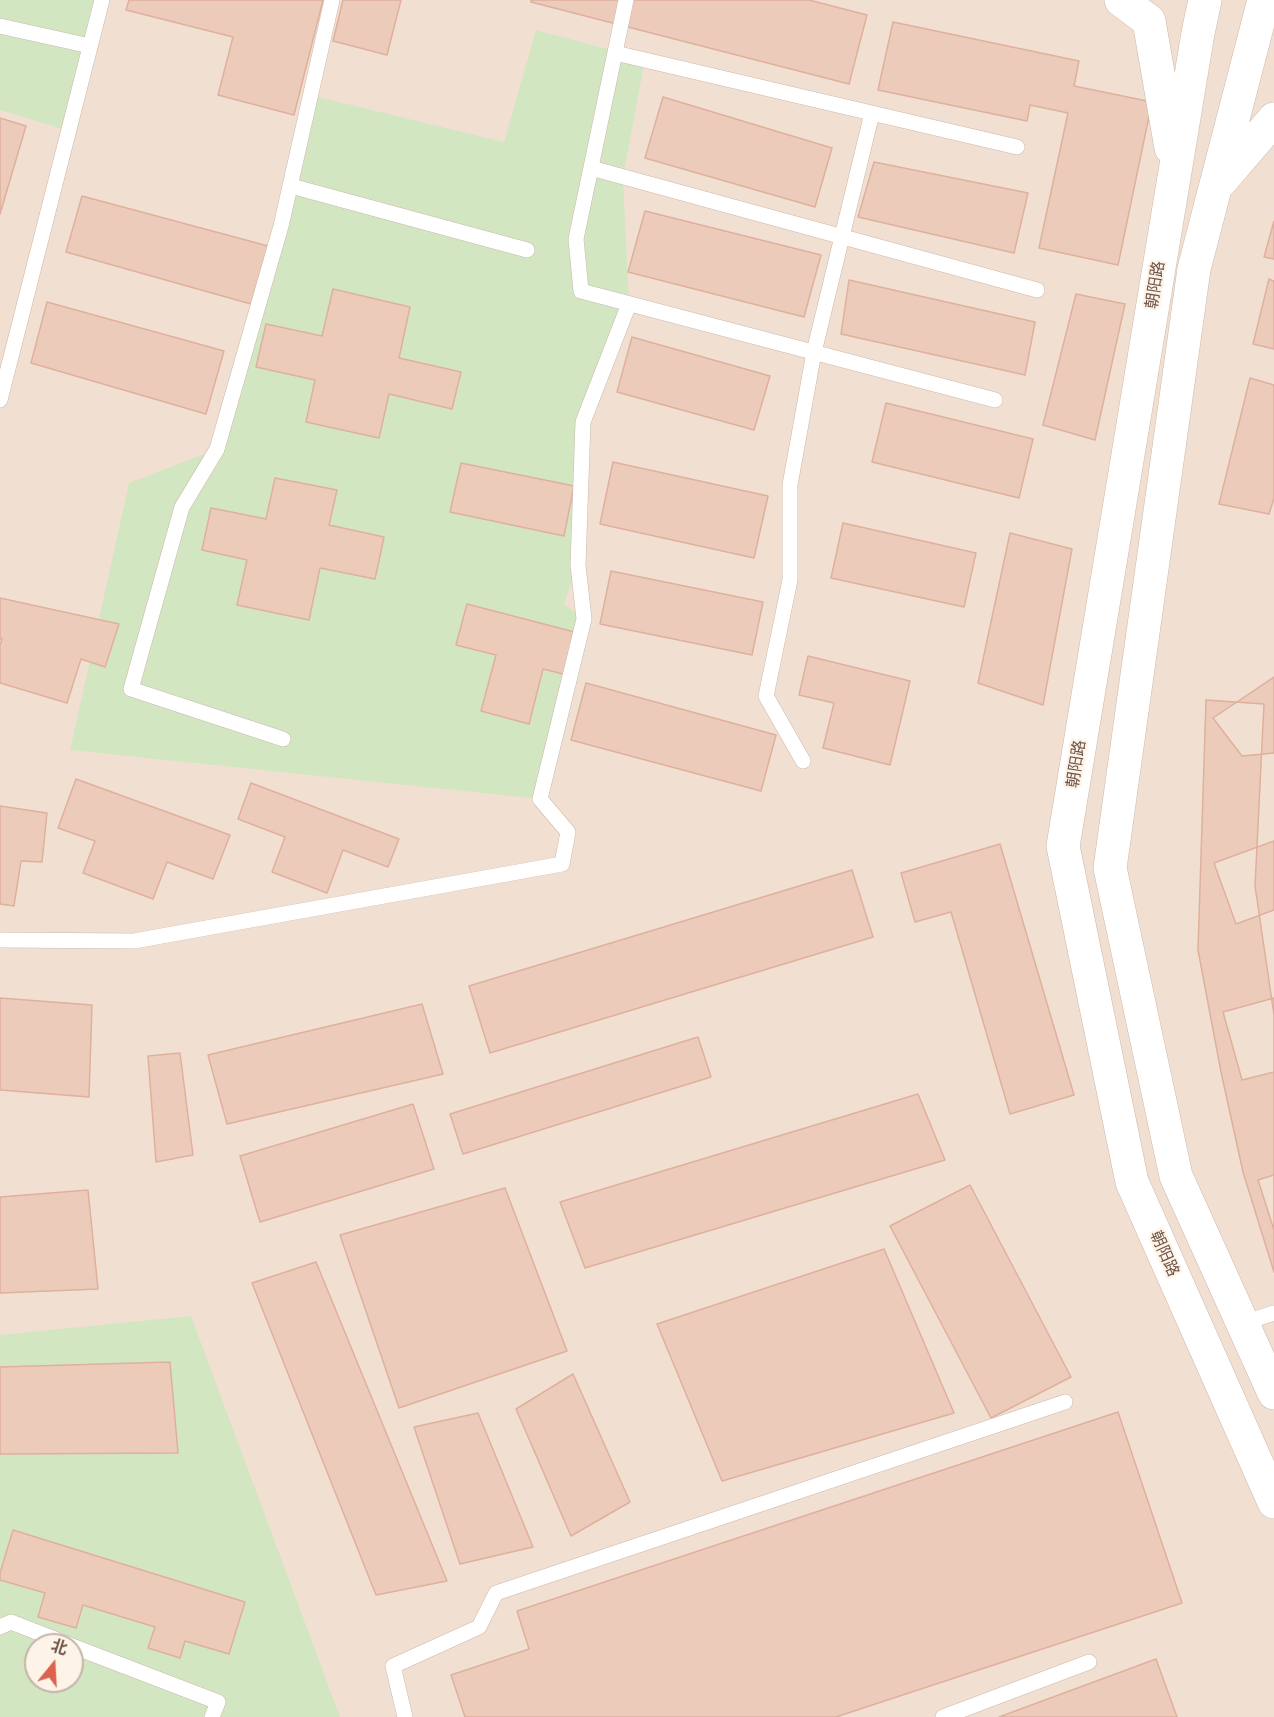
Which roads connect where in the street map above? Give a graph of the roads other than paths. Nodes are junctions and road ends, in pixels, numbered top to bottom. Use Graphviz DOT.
graph roads {
  1 [pos="102,0"];
  2 [pos="332,0"];
  3 [pos="626,0"];
  4 [pos="1121,0"];
  5 [pos="1205,0"];
  6 [pos="1264,0"];
  7 [pos="0,26"];
  8 [pos="90,46"];
  9 [pos="615,52"];
  10 [pos="872,113"];
  11 [pos="1274,119"];
  12 [pos="1017,147"];
  13 [pos="591,168"];
  14 [pos="1175,172"];
  15 [pos="291,186"];
  16 [pos="1216,187"];
  17 [pos="842,237"];
  18 [pos="527,250"];
  19 [pos="1037,290"];
  20 [pos="629,304"];
  21 [pos="814,352"];
  22 [pos="0,400"];
  23 [pos="995,400"];
  24 [pos="283,739"];
  25 [pos="803,761"];
  26 [pos="0,940"];
  27 [pos="1274,1313"];
  28 [pos="1243,1323"];
  29 [pos="1274,1393"];
  30 [pos="1065,1402"];
  31 [pos="1274,1502"];
  32 [pos="0,1627"];
  33 [pos="40,1633"];
  34 [pos="84,1650"];
  35 [pos="1089,1662"];
  36 [pos="212,1717"];
  37 [pos="405,1717"];
  38 [pos="943,1717"];
  1 -- 8 [label="lane"];
  2 -- 15 [label="lane"];
  3 -- 9 [label="lane"];
  4 -- 14 [label="main road"];
  5 -- 14 [label="main road, 朝阳路"];
  6 -- 16 [label="main road"];
  7 -- 8 [label="lane"];
  8 -- 22 [label="lane"];
  9 -- 10 [label="lane"];
  9 -- 13 [label="lane"];
  10 -- 12 [label="lane"];
  10 -- 17 [label="lane"];
  11 -- 16 [label="main road"];
  13 -- 17 [label="lane"];
  13 -- 20 [label="lane"];
  14 -- 31 [label="main road, 朝阳路"];
  15 -- 18 [label="lane"];
  15 -- 24 [label="lane"];
  16 -- 28 [label="main road"];
  17 -- 19 [label="lane"];
  17 -- 21 [label="lane"];
  20 -- 21 [label="lane"];
  20 -- 26 [label="lane"];
  21 -- 23 [label="lane"];
  21 -- 25 [label="lane"];
  27 -- 28 [label="lane"];
  28 -- 29 [label="main road"];
  30 -- 37 [label="lane"];
  32 -- 33 [label="lane"];
  34 -- 36 [label="lane"];
  35 -- 38 [label="lane"];
}
